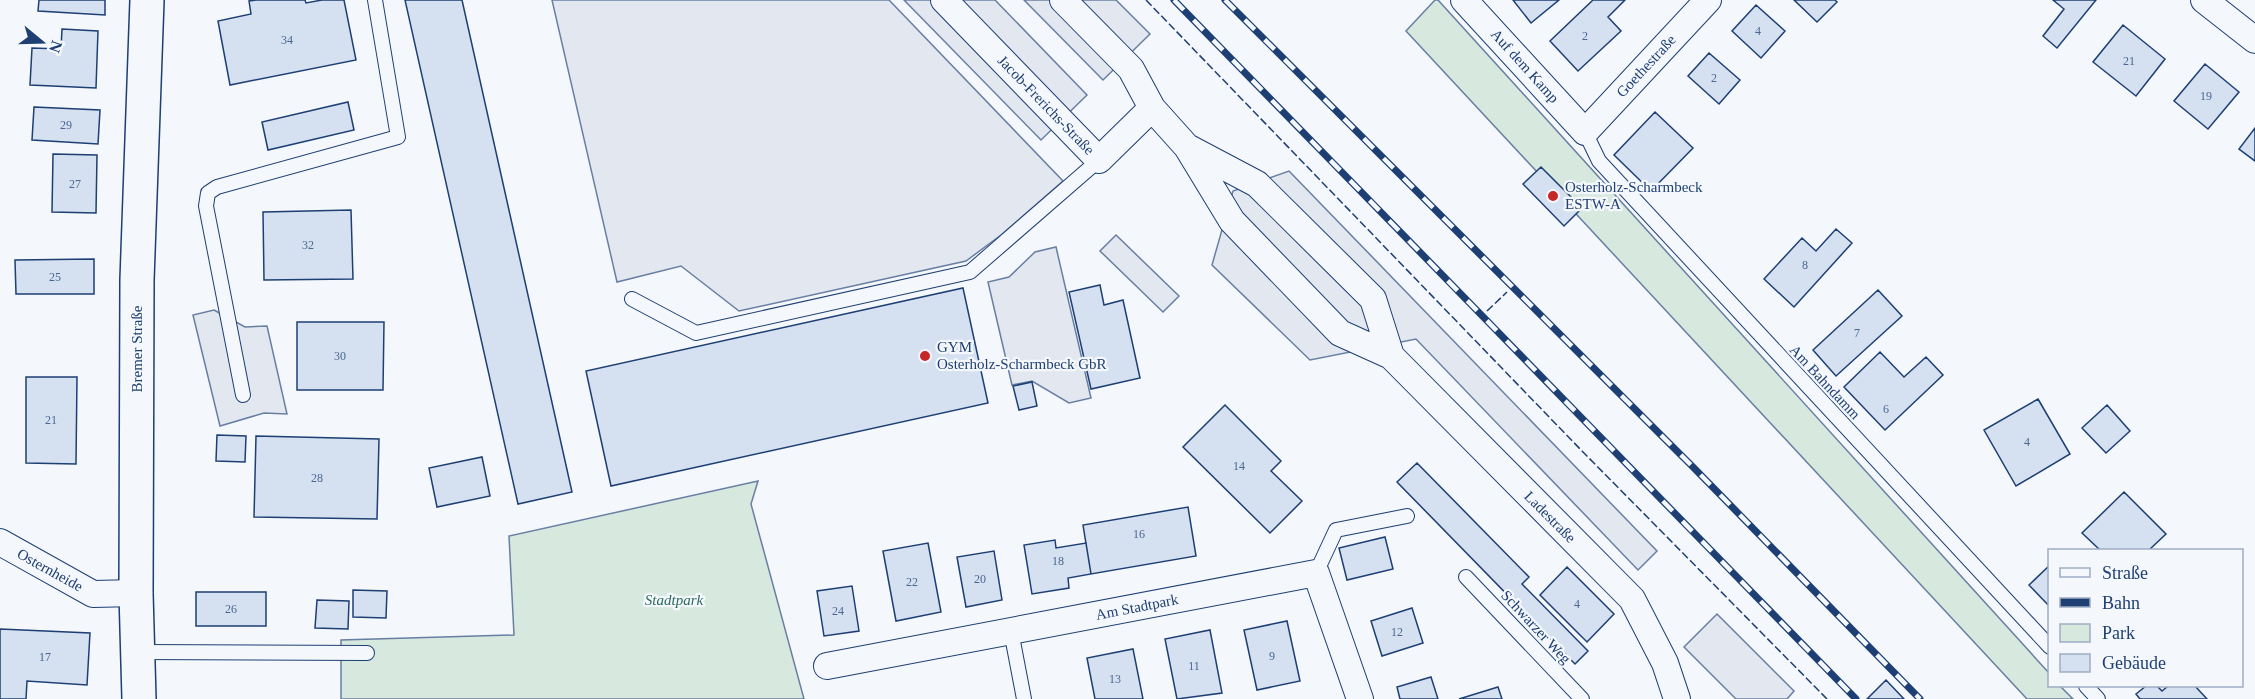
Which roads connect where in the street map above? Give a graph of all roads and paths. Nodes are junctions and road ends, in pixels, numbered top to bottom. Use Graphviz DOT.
graph roads {
  1 [pos="147,0"];
  2 [pos="375,0"];
  3 [pos="944,0"];
  4 [pos="1063,0"];
  5 [pos="1464,0"];
  6 [pos="1708,0"];
  7 [pos="2204,0"];
  8 [pos="2255,40"];
  9 [pos="1152,108"];
  10 [pos="1585,132"];
  11 [pos="1187,147"];
  12 [pos="1099,160"];
  13 [pos="632,299"];
  14 [pos="1391,356"];
  15 [pos="243,395"];
  16 [pos="1407,516"];
  17 [pos="0,542"];
  18 [pos="1316,573"];
  19 [pos="1466,577"];
  20 [pos="136,593"];
  21 [pos="1011,631"];
  22 [pos="2048,646"];
  23 [pos="137,652"];
  24 [pos="367,653"];
  25 [pos="827,666"];
  26 [pos="2087,687"];
  27 [pos="139,699"];
  28 [pos="1024,699"];
  29 [pos="1359,699"];
  30 [pos="1582,699"];
  31 [pos="1677,699"];
  32 [pos="2098,699"];
  1 -- 20 [label="street, Bremer Straße"];
  2 -- 15 [label="lane"];
  3 -- 12 [label="street, Jacob-Frerichs-Straße"];
  4 -- 9 [label="street"];
  5 -- 10 [label="street, Auf dem Kamp"];
  6 -- 10 [label="street, Goethestraße"];
  7 -- 8 [label="street"];
  9 -- 11 [label="street, Ladestraße"];
  9 -- 12 [label="street, Jacob-Frerichs-Straße"];
  10 -- 22 [label="lane, Am Bahndamm"];
  11 -- 14 [label="street, Ladestraße"];
  11 -- 14 [label="street, Ladestraße"];
  12 -- 13 [label="lane"];
  14 -- 31 [label="street, Ladestraße"];
  16 -- 18 [label="lane"];
  17 -- 20 [label="street, Osternheide"];
  18 -- 21 [label="street, Am Stadtpark"];
  18 -- 29 [label="street"];
  19 -- 30 [label="lane, Schwarzer Weg"];
  20 -- 23 [label="street, Bremer Straße"];
  21 -- 25 [label="street, Am Stadtpark"];
  21 -- 28 [label="lane"];
  23 -- 24 [label="lane"];
  23 -- 27 [label="street, Bremer Straße"];
  26 -- 32 [label="lane"];
}
